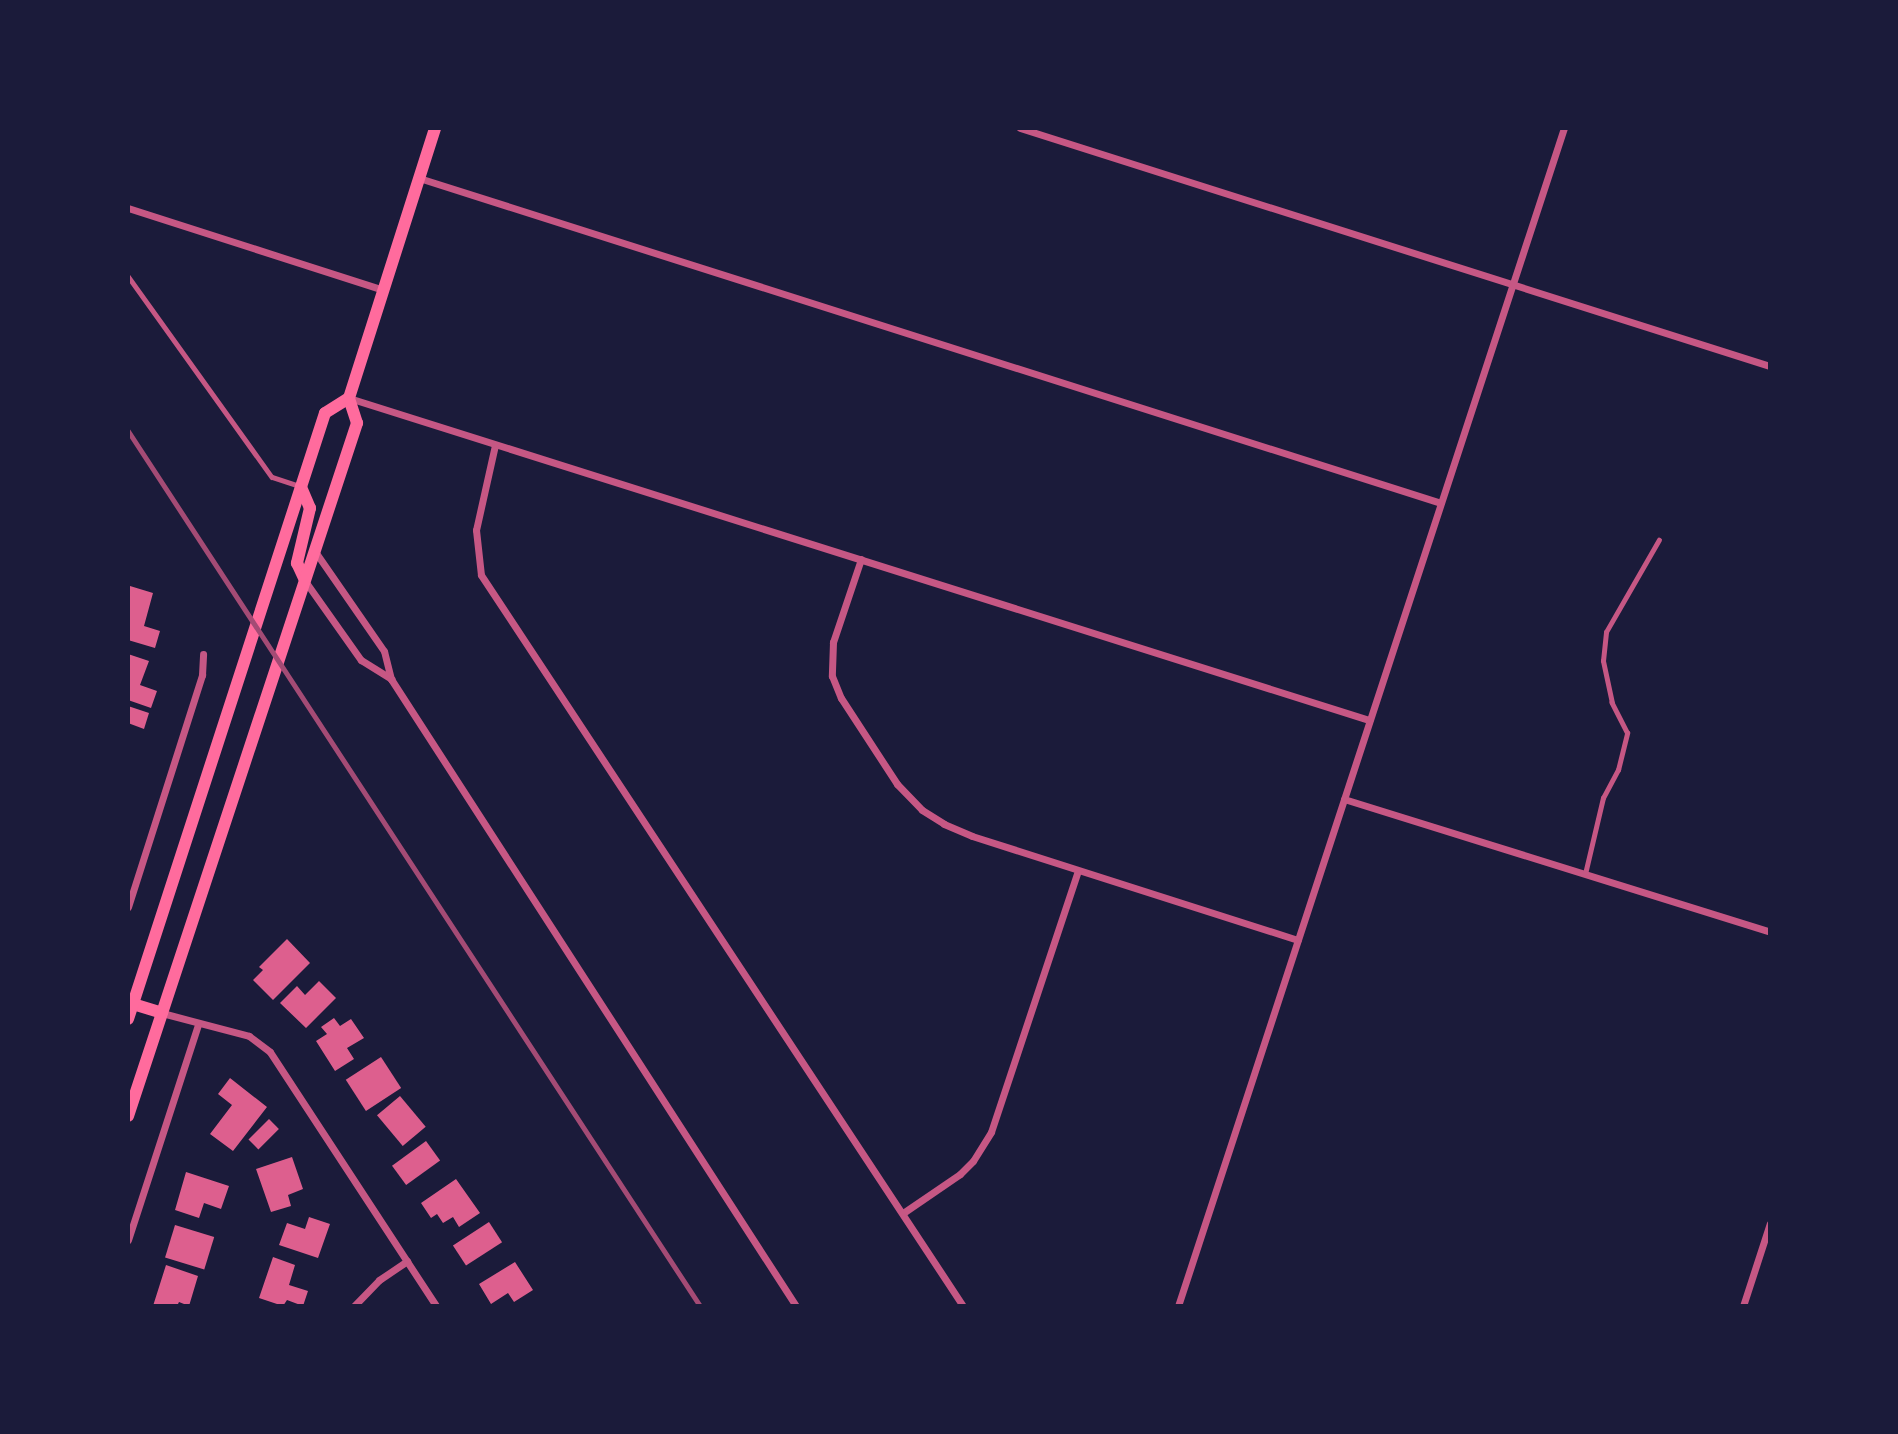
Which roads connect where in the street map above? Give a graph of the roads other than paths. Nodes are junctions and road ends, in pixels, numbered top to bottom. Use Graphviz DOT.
graph roads {
  1 [pos="435,128"];
  2 [pos="1020,128"];
  3 [pos="1564,128"];
  4 [pos="419,178"];
  5 [pos="128,208"];
  6 [pos="128,276"];
  7 [pos="1513,284"];
  8 [pos="383,290"];
  9 [pos="1770,366"];
  10 [pos="349,398"];
  11 [pos="495,445"];
  12 [pos="301,487"];
  13 [pos="1441,503"];
  14 [pos="1659,540"];
  15 [pos="314,550"];
  16 [pos="861,559"];
  17 [pos="304,579"];
  18 [pos="203,654"];
  19 [pos="391,679"];
  20 [pos="1369,720"];
  21 [pos="1344,799"];
  22 [pos="1078,871"];
  23 [pos="1584,875"];
  24 [pos="128,908"];
  25 [pos="1770,932"];
  26 [pos="1298,940"];
  27 [pos="130,1009"];
  28 [pos="162,1013"];
  29 [pos="198,1025"];
  30 [pos="128,1116"];
  31 [pos="903,1213"];
  32 [pos="1770,1223"];
  33 [pos="128,1240"];
  34 [pos="407,1261"];
  35 [pos="354,1306"];
  36 [pos="436,1306"];
  37 [pos="796,1306"];
  38 [pos="963,1306"];
  39 [pos="1178,1306"];
  40 [pos="1743,1306"];
  1 -- 4 [label="main road"];
  2 -- 7 [label="street"];
  3 -- 7 [label="street"];
  4 -- 8 [label="main road"];
  4 -- 13 [label="street"];
  5 -- 8 [label="street"];
  6 -- 12 [label="lane"];
  7 -- 9 [label="street"];
  7 -- 13 [label="street"];
  8 -- 10 [label="main road"];
  10 -- 11 [label="street"];
  10 -- 12 [label="main road"];
  10 -- 15 [label="main road"];
  11 -- 16 [label="street"];
  11 -- 31 [label="street"];
  12 -- 17 [label="main road"];
  12 -- 27 [label="main road"];
  13 -- 20 [label="street"];
  14 -- 23 [label="lane"];
  15 -- 17 [label="main road"];
  15 -- 19 [label="street"];
  16 -- 20 [label="street"];
  16 -- 22 [label="street"];
  17 -- 19 [label="street"];
  17 -- 28 [label="main road"];
  18 -- 24 [label="street"];
  19 -- 37 [label="street"];
  20 -- 21 [label="street"];
  21 -- 23 [label="street"];
  21 -- 26 [label="street"];
  22 -- 26 [label="street"];
  22 -- 31 [label="street"];
  23 -- 25 [label="street"];
  26 -- 39 [label="street"];
  27 -- 28 [label="main road"];
  28 -- 29 [label="street"];
  28 -- 30 [label="main road"];
  29 -- 33 [label="street"];
  29 -- 34 [label="street"];
  31 -- 38 [label="street"];
  32 -- 40 [label="street"];
  34 -- 35 [label="street"];
  34 -- 36 [label="street"];
}
